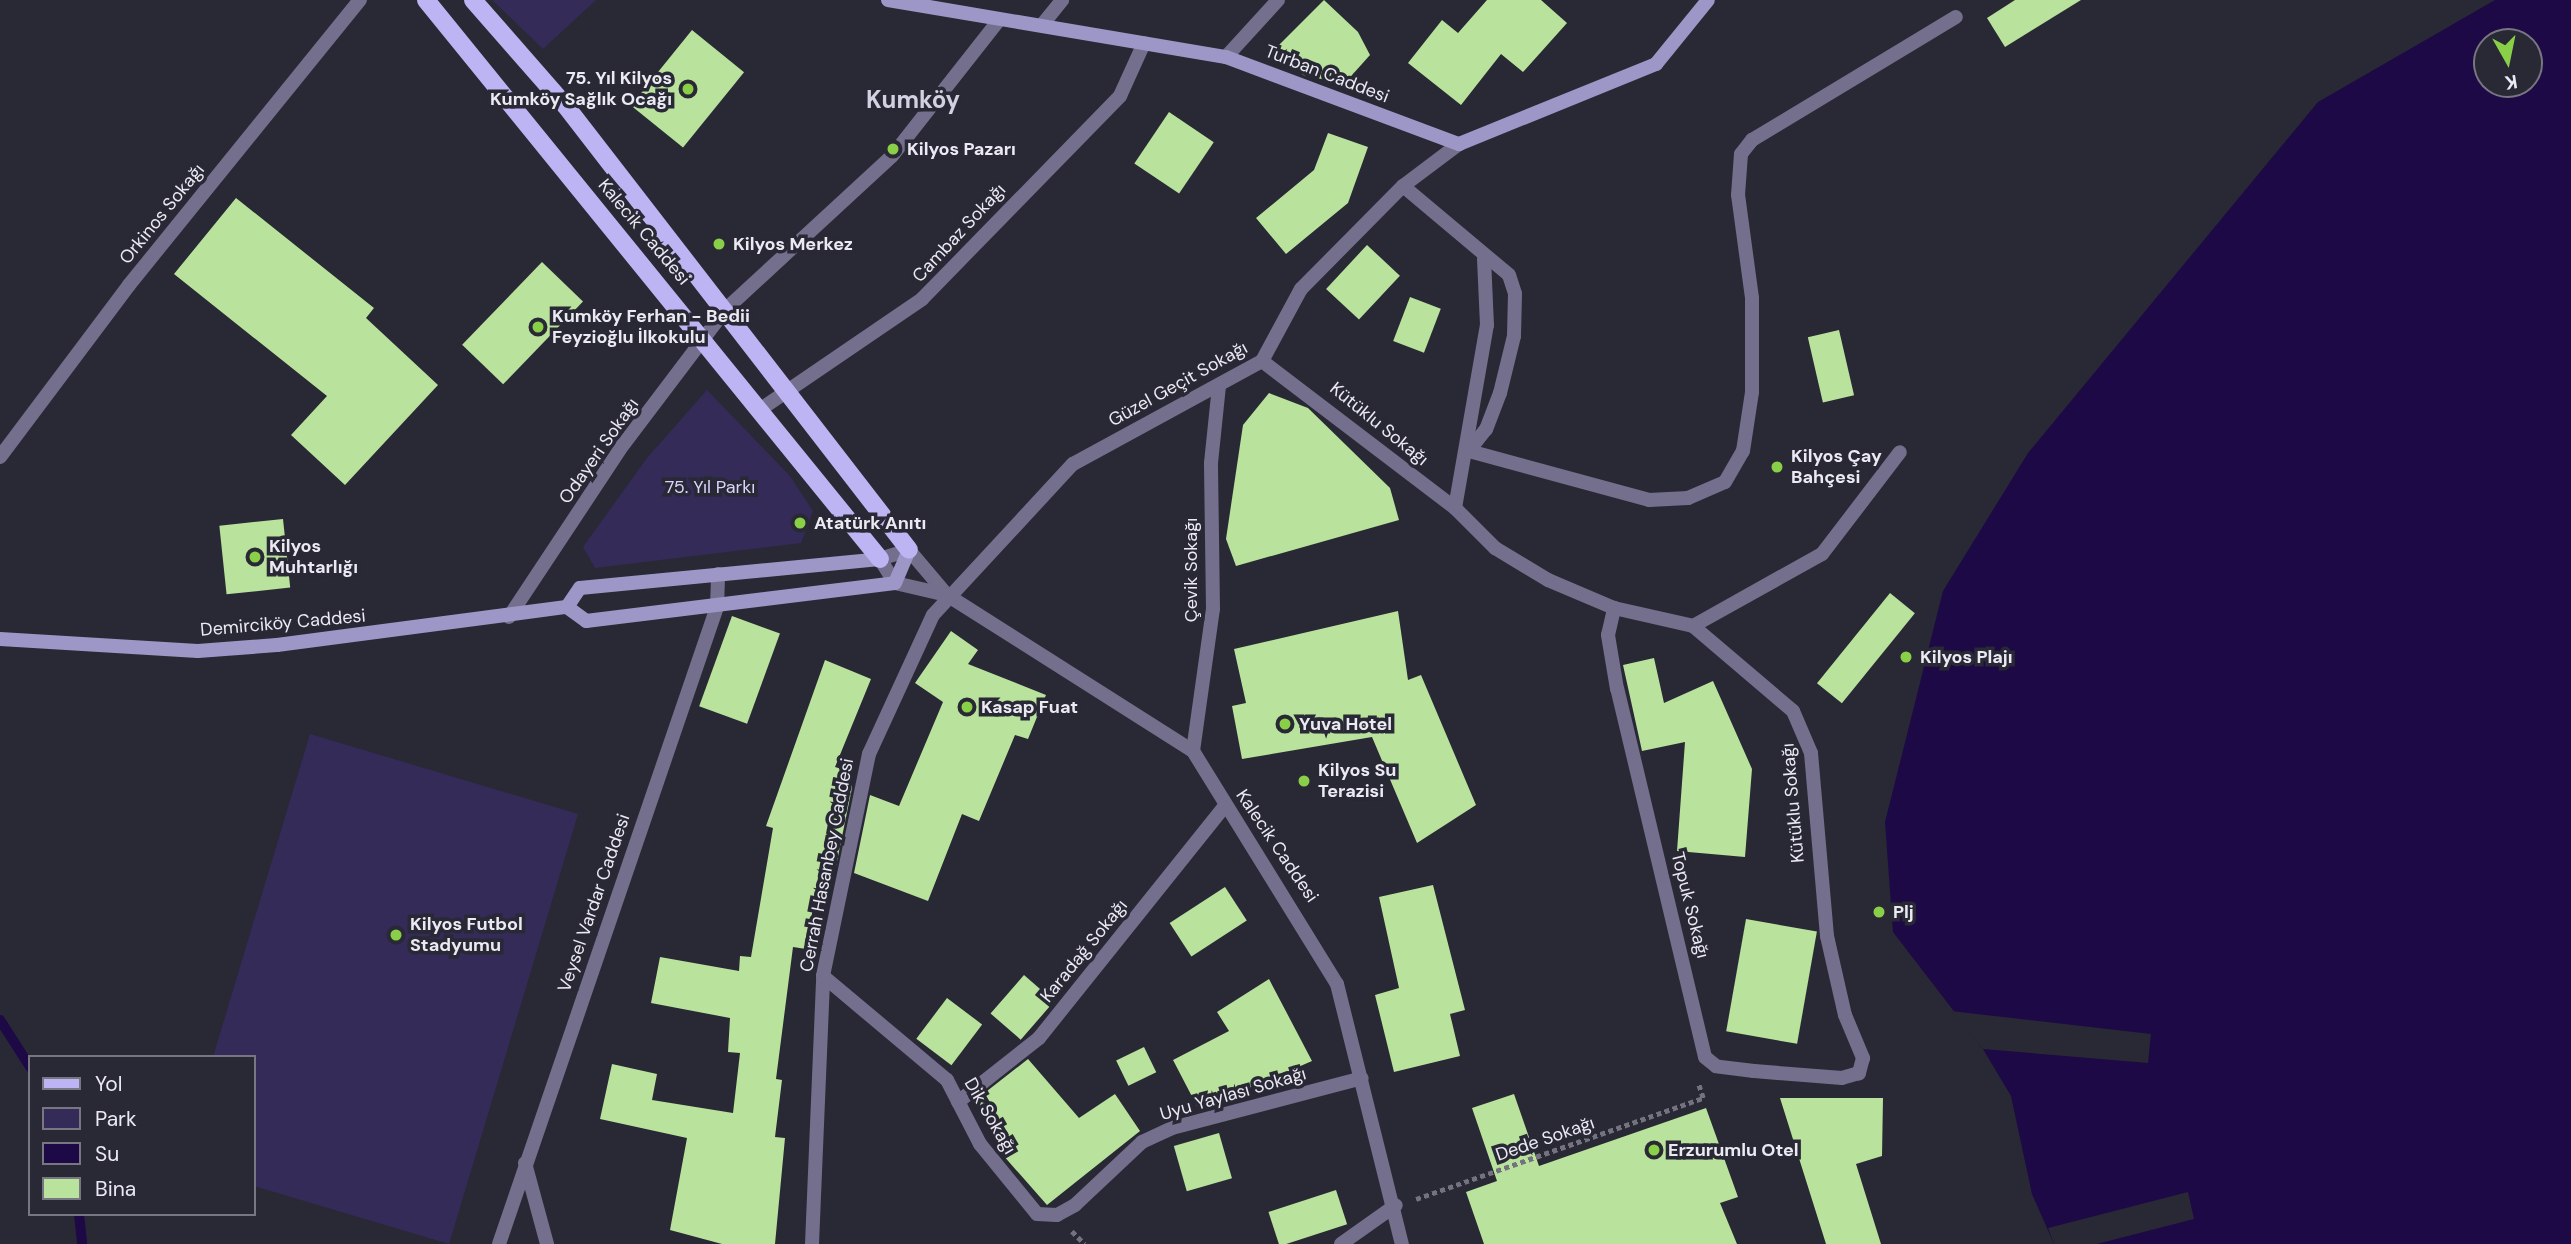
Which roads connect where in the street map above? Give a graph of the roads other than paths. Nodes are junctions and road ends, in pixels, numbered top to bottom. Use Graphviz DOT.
graph roads {
  1 [pos="360,0"];
  2 [pos="426,0"];
  3 [pos="473,0"];
  4 [pos="888,0"];
  5 [pos="1062,0"];
  6 [pos="1278,0"];
  7 [pos="1708,0"];
  8 [pos="1956,17"];
  9 [pos="1000,19"];
  10 [pos="1042,24"];
  11 [pos="1144,43"];
  12 [pos="1226,57"];
  13 [pos="1458,144"];
  14 [pos="1403,186"];
  15 [pos="1484,259"];
  16 [pos="725,310"];
  17 [pos="706,339"];
  18 [pos="1262,361"];
  19 [pos="1219,386"];
  20 [pos="788,391"];
  21 [pos="761,409"];
  22 [pos="1469,451"];
  23 [pos="1900,452"];
  24 [pos="0,457"];
  25 [pos="1455,509"];
  26 [pos="909,550"];
  27 [pos="880,559"];
  28 [pos="718,574"];
  29 [pos="894,583"];
  30 [pos="947,595"];
  31 [pos="567,607"];
  32 [pos="717,607"];
  33 [pos="1614,608"];
  34 [pos="509,617"];
  35 [pos="1693,626"];
  36 [pos="0,639"];
  37 [pos="1193,751"];
  38 [pos="1224,807"];
  39 [pos="824,976"];
  40 [pos="1859,1073"];
  41 [pos="1363,1078"];
  42 [pos="958,1102"];
  43 [pos="525,1163"];
  44 [pos="1396,1205"];
  45 [pos="1057,1215"];
  46 [pos="499,1244"];
  47 [pos="547,1244"];
  48 [pos="812,1244"];
  49 [pos="1341,1244"];
  50 [pos="1402,1244"];
  1 -- 24 [label="street, Orkinos Sokağı"];
  2 -- 17 [label="main road, Kalecik Caddesi"];
  3 -- 16 [label="main road, Kalecik Caddesi"];
  4 -- 9 [label="street, Turban Caddesi"];
  5 -- 10 [label="street"];
  6 -- 12 [label="street"];
  7 -- 13 [label="street"];
  8 -- 22 [label="street"];
  9 -- 10 [label="street, Turban Caddesi"];
  9 -- 16 [label="street"];
  10 -- 11 [label="street, Turban Caddesi"];
  11 -- 12 [label="street, Turban Caddesi"];
  11 -- 20 [label="street, Cambaz Sokağı"];
  12 -- 13 [label="street, Turban Caddesi"];
  13 -- 14 [label="street, Güzel Geçit Sokağı"];
  14 -- 15 [label="street"];
  14 -- 18 [label="street, Güzel Geçit Sokağı"];
  15 -- 22 [label="street"];
  15 -- 22 [label="street"];
  16 -- 17 [label="street, Odayeri Sokağı"];
  16 -- 20 [label="main road, Kalecik Caddesi"];
  17 -- 21 [label="main road, Kalecik Caddesi"];
  17 -- 34 [label="street, Odayeri Sokağı"];
  18 -- 19 [label="street, Güzel Geçit Sokağı"];
  18 -- 25 [label="street, Kütüklu Sokağı"];
  19 -- 30 [label="street, Güzel Geçit Sokağı"];
  19 -- 37 [label="street, Çevik Sokağı"];
  20 -- 21 [label="street, Cambaz Sokağı"];
  20 -- 26 [label="main road, Kalecik Caddesi"];
  21 -- 27 [label="main road, Kalecik Caddesi"];
  22 -- 25 [label="street"];
  23 -- 35 [label="street"];
  25 -- 33 [label="street, Kütüklu Sokağı"];
  26 -- 27 [label="street"];
  26 -- 29 [label="street"];
  26 -- 30 [label="street, Kalecik Caddesi"];
  27 -- 28 [label="street, Demirciköy Caddesi"];
  27 -- 29 [label="street, Kalecik Caddesi"];
  28 -- 31 [label="street, Demirciköy Caddesi"];
  28 -- 32 [label="street, Veysel Vardar Caddesi"];
  29 -- 30 [label="street, Kalecik Caddesi"];
  29 -- 32 [label="street"];
  30 -- 37 [label="street, Kalecik Caddesi"];
  30 -- 39 [label="street, Cerrah Hasanbey Caddesi"];
  31 -- 32 [label="street"];
  31 -- 34 [label="street, Demirciköy Caddesi"];
  32 -- 43 [label="street, Veysel Vardar Caddesi"];
  33 -- 35 [label="street, Kütüklu Sokağı"];
  33 -- 40 [label="street, Topuk Sokağı"];
  34 -- 36 [label="street, Demirciköy Caddesi"];
  35 -- 40 [label="street, Kütüklu Sokağı"];
  37 -- 38 [label="street, Kalecik Caddesi"];
  38 -- 41 [label="street, Kalecik Caddesi"];
  38 -- 42 [label="street, Karadağ Sokağı"];
  39 -- 42 [label="street, Dik Sokağı"];
  39 -- 48 [label="street, Cerrah Hasanbey Caddesi"];
  41 -- 44 [label="street, Kalecik Caddesi"];
  41 -- 45 [label="street, Uyu Yaylası Sokağı"];
  42 -- 45 [label="street, Dik Sokağı"];
  43 -- 46 [label="street, Veysel Vardar Caddesi"];
  43 -- 47 [label="street"];
  44 -- 49 [label="street"];
  44 -- 50 [label="street, Kalecik Caddesi"];
}
